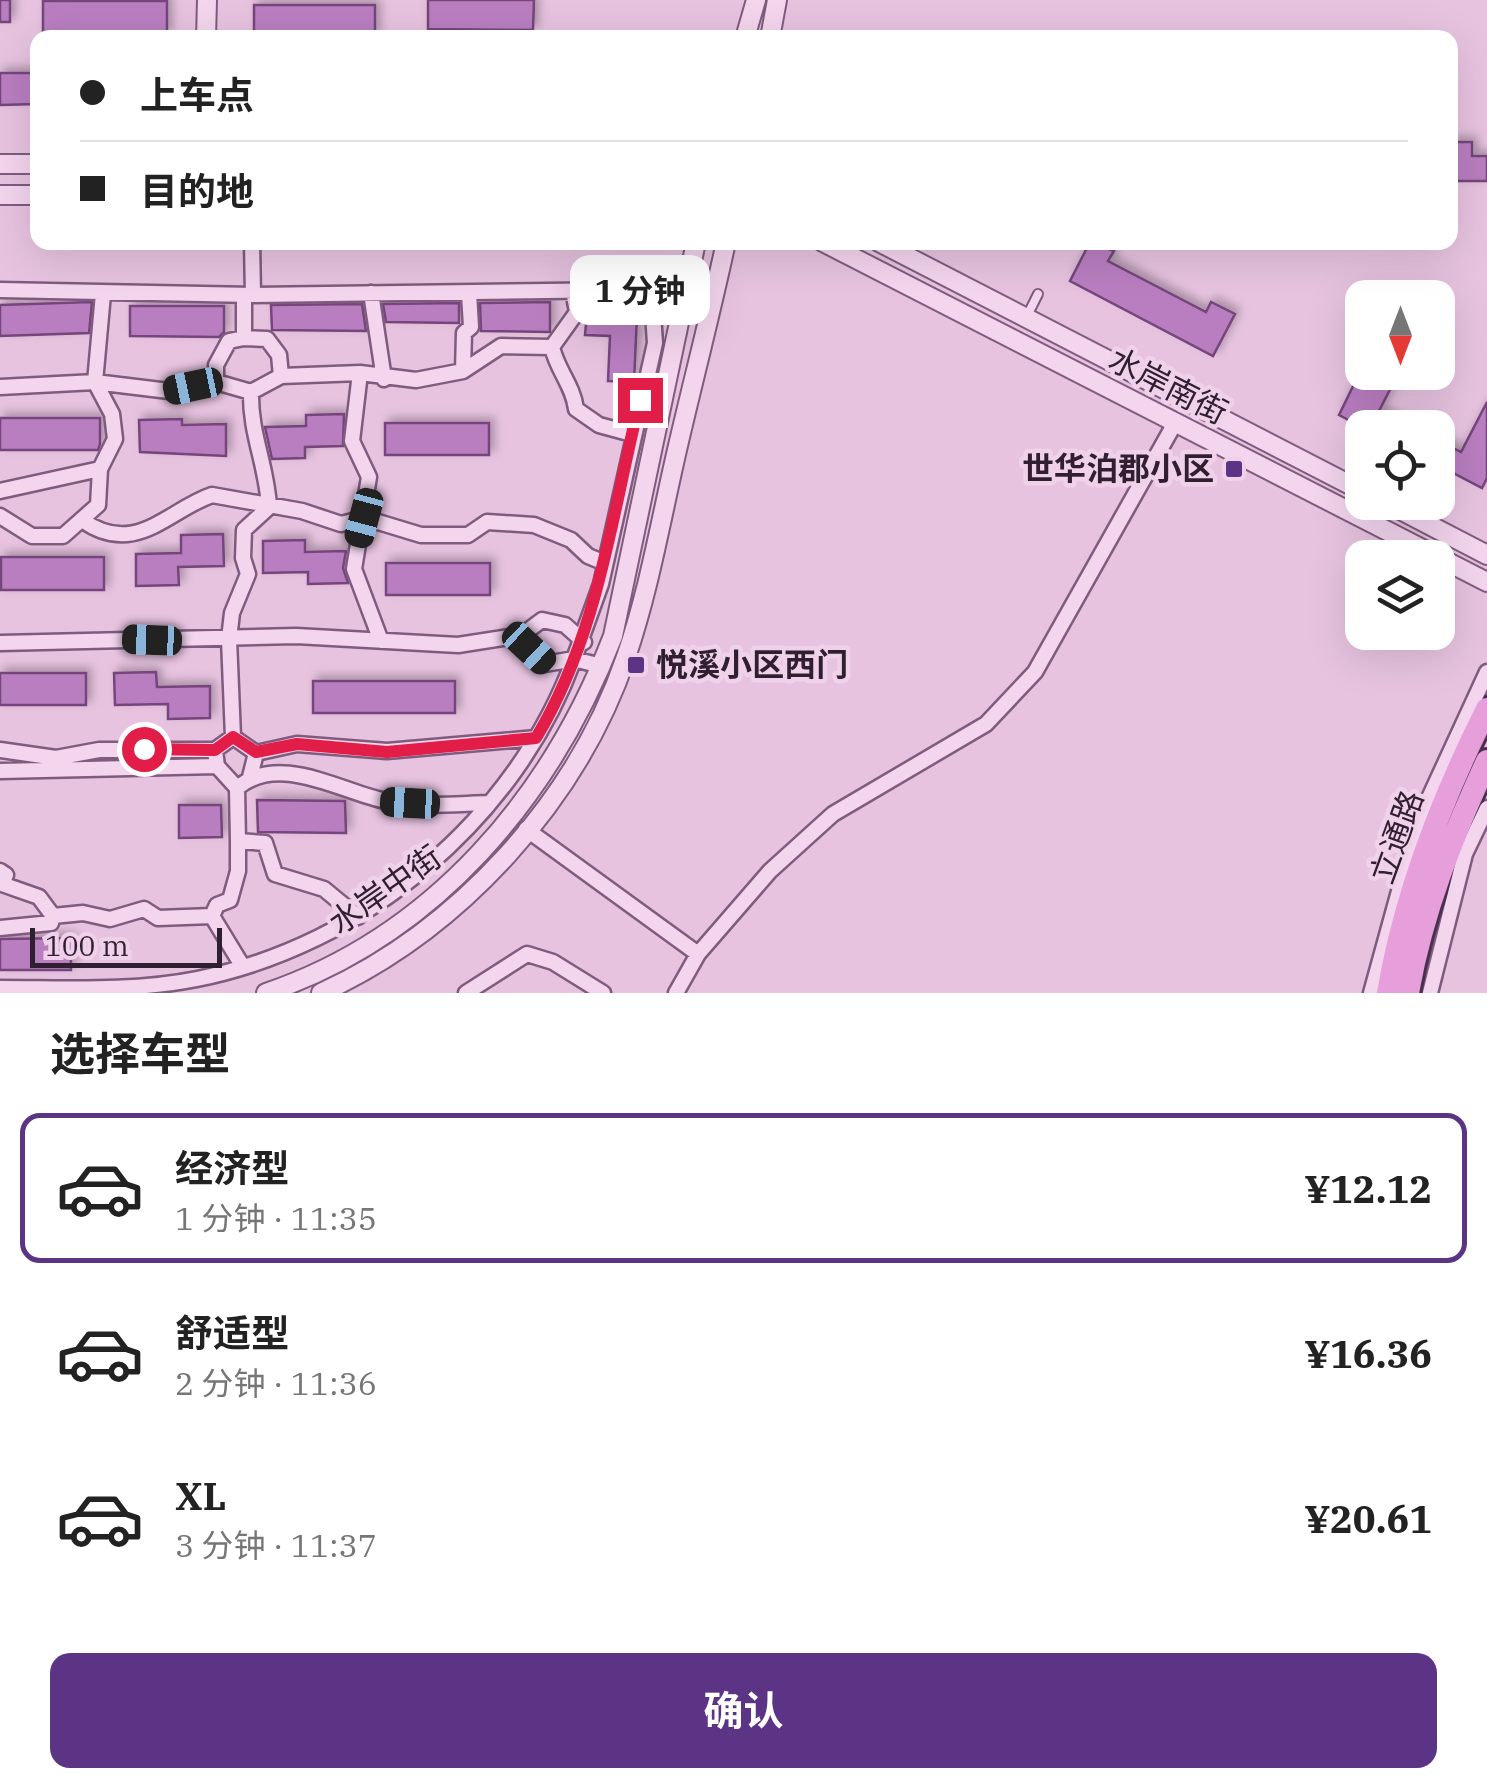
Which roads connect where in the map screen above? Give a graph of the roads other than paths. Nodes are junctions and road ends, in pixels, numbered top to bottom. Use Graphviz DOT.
graph roads {
  1 [pos="206,0"];
  2 [pos="756,0"];
  3 [pos="777,0"];
  4 [pos="206,30"];
  5 [pos="748,30"];
  6 [pos="771,30"];
  7 [pos="0,164"];
  8 [pos="30,164"];
  9 [pos="0,195"];
  10 [pos="30,195"];
  11 [pos="252,250"];
  12 [pos="694,250"];
  13 [pos="724,250"];
  14 [pos="839,250"];
  15 [pos="894,250"];
  16 [pos="0,290"];
  17 [pos="573,291"];
  18 [pos="469,292"];
  19 [pos="371,293"];
  20 [pos="103,294"];
  21 [pos="1038,294"];
  22 [pos="249,295"];
  23 [pos="1026,318"];
  24 [pos="244,338"];
  25 [pos="552,347"];
  26 [pos="463,371"];
  27 [pos="360,374"];
  28 [pos="281,376"];
  29 [pos="384,378"];
  30 [pos="95,382"];
  31 [pos="216,382"];
  32 [pos="0,387"];
  33 [pos="251,392"];
  34 [pos="1175,424"];
  35 [pos="632,434"];
  36 [pos="100,469"];
  37 [pos="1345,482"];
  38 [pos="0,491"];
  39 [pos="268,507"];
  40 [pos="0,516"];
  41 [pos="364,518"];
  42 [pos="82,520"];
  43 [pos="1420,520"];
  44 [pos="0,530"];
  45 [pos="17,530"];
  46 [pos="1487,555"];
  47 [pos="605,564"];
  48 [pos="1487,582"];
  49 [pos="522,635"];
  50 [pos="229,640"];
  51 [pos="381,641"];
  52 [pos="584,642"];
  53 [pos="0,643"];
  54 [pos="574,658"];
  55 [pos="601,666"];
  56 [pos="1487,672"];
  57 [pos="1487,710"];
  58 [pos="233,737"];
  59 [pos="536,738"];
  60 [pos="0,750"];
  61 [pos="215,750"];
  62 [pos="256,752"];
  63 [pos="1487,761"];
  64 [pos="217,766"];
  65 [pos="0,771"];
  66 [pos="250,777"];
  67 [pos="237,788"];
  68 [pos="488,803"];
  69 [pos="1487,808"];
  70 [pos="526,829"];
  71 [pos="238,841"];
  72 [pos="0,871"];
  73 [pos="54,916"];
  74 [pos="212,916"];
  75 [pos="358,917"];
  76 [pos="0,928"];
  77 [pos="698,954"];
  78 [pos="1378,963"];
  79 [pos="243,967"];
  80 [pos="0,988"];
  81 [pos="266,993"];
  82 [pos="322,993"];
  83 [pos="466,993"];
  84 [pos="603,993"];
  85 [pos="676,993"];
  86 [pos="1370,993"];
  87 [pos="1378,993"];
  88 [pos="1388,993"];
  89 [pos="1408,993"];
  90 [pos="1430,993"];
  1 -- 4 [label="street"];
  2 -- 5 [label="street"];
  3 -- 6 [label="street"];
  7 -- 8 [label="street"];
  9 -- 10 [label="street"];
  11 -- 22 [label="street"];
  12 -- 55 [label="street, 水岸中街"];
  13 -- 70 [label="street, 水岸中街"];
  14 -- 34 [label="street, 水岸南街"];
  15 -- 23 [label="street, 水岸南街"];
  16 -- 20 [label="street"];
  17 -- 18 [label="street"];
  17 -- 25 [label="street"];
  17 -- 35 [label="street"];
  18 -- 19 [label="street"];
  18 -- 26 [label="street"];
  19 -- 22 [label="street"];
  19 -- 29 [label="street"];
  20 -- 22 [label="street"];
  20 -- 30 [label="street"];
  21 -- 23 [label="lane"];
  22 -- 24 [label="street"];
  23 -- 37 [label="street, 水岸南街"];
  24 -- 28 [label="street"];
  24 -- 31 [label="street"];
  25 -- 26 [label="street"];
  25 -- 35 [label="street"];
  26 -- 29 [label="street"];
  27 -- 28 [label="street"];
  27 -- 29 [label="street"];
  27 -- 41 [label="street"];
  28 -- 33 [label="street"];
  30 -- 31 [label="street"];
  30 -- 32 [label="street"];
  30 -- 36 [label="street"];
  31 -- 33 [label="street"];
  33 -- 39 [label="street"];
  34 -- 48 [label="street, 水岸南街"];
  34 -- 77 [label="street"];
  35 -- 47 [label="street"];
  36 -- 38 [label="street"];
  36 -- 42 [label="street"];
  39 -- 41 [label="street"];
  39 -- 42 [label="street"];
  39 -- 50 [label="street"];
  40 -- 45 [label="street"];
  41 -- 47 [label="street"];
  41 -- 51 [label="street"];
  42 -- 45 [label="street"];
  43 -- 46 [label="street"];
  44 -- 45 [label="street"];
  47 -- 52 [label="street"];
  49 -- 51 [label="street"];
  49 -- 52 [label="street"];
  49 -- 54 [label="street"];
  50 -- 51 [label="street"];
  50 -- 53 [label="street"];
  50 -- 58 [label="street"];
  52 -- 54 [label="street"];
  54 -- 55 [label="street"];
  54 -- 59 [label="street"];
  55 -- 81 [label="street, 水岸中街"];
  56 -- 78 [label="street"];
  57 -- 88 [label="main road, 立通路"];
  58 -- 61 [label="street"];
  58 -- 62 [label="street"];
  59 -- 62 [label="street"];
  59 -- 68 [label="street"];
  60 -- 61 [label="street"];
  61 -- 64 [label="street"];
  62 -- 66 [label="street"];
  63 -- 89 [label="main road, 立通路"];
  64 -- 65 [label="street"];
  64 -- 67 [label="street"];
  66 -- 67 [label="street"];
  66 -- 68 [label="street"];
  67 -- 71 [label="street"];
  68 -- 75 [label="street"];
  69 -- 90 [label="street"];
  70 -- 77 [label="street"];
  70 -- 82 [label="street, 水岸中街"];
  71 -- 74 [label="street"];
  71 -- 75 [label="street"];
  72 -- 73 [label="street"];
  73 -- 74 [label="street"];
  73 -- 76 [label="street"];
  74 -- 79 [label="street"];
  75 -- 79 [label="street"];
  77 -- 85 [label="street"];
  78 -- 86 [label="street"];
  78 -- 87 [label="main road"];
  79 -- 80 [label="street"];
  83 -- 84 [label="street"];
}
